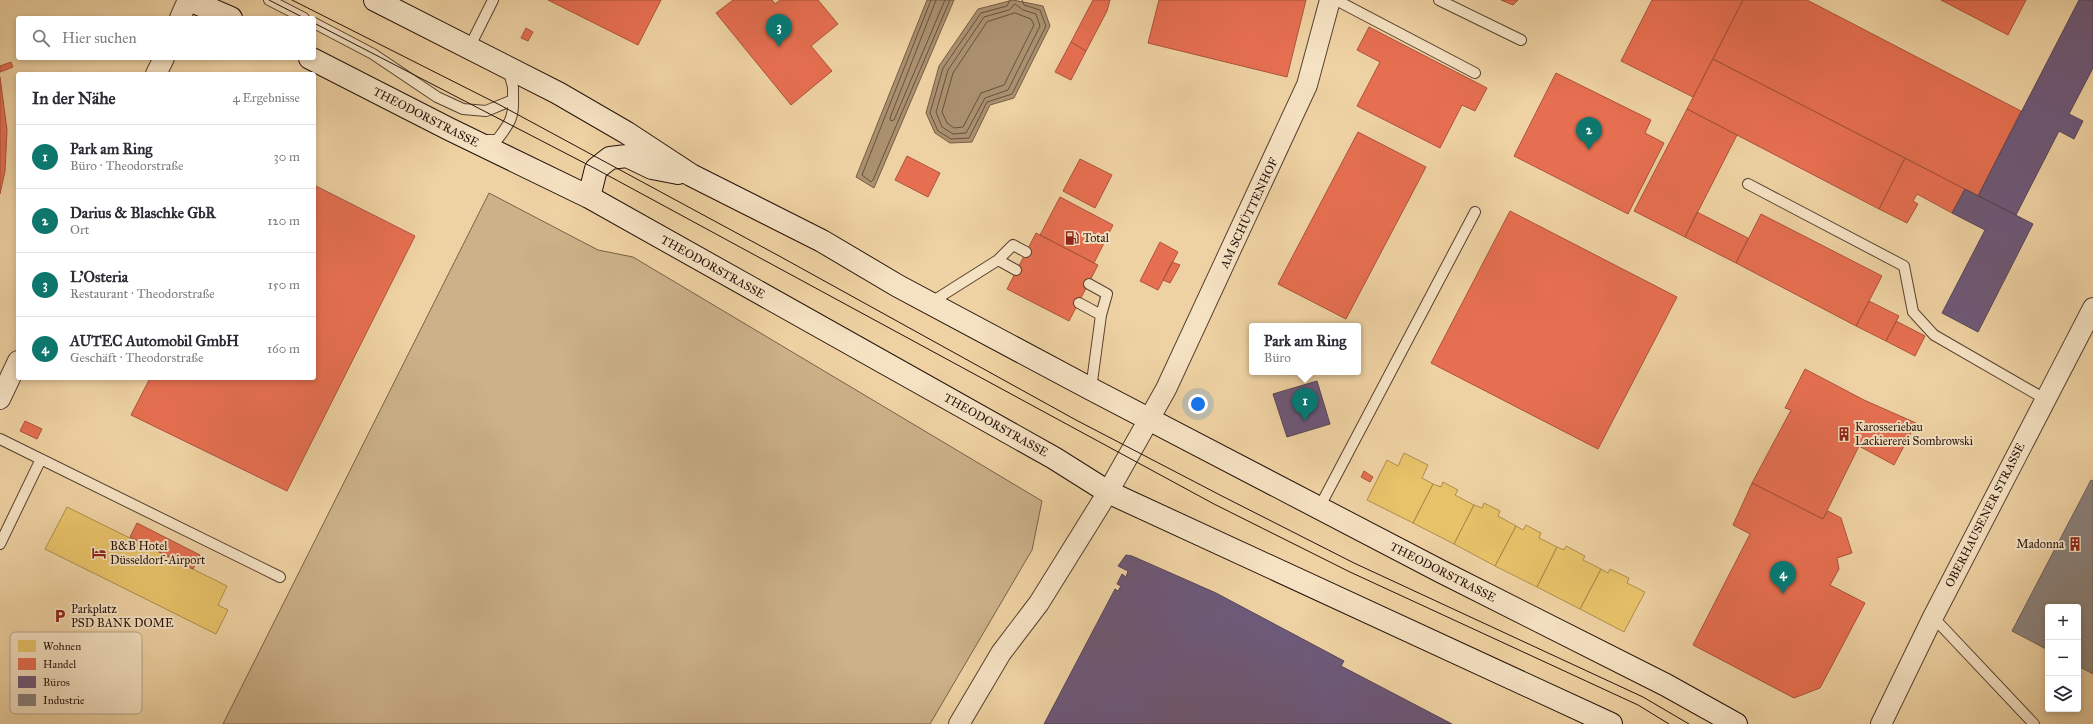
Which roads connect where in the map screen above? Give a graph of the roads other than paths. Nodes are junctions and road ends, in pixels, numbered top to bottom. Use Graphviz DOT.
graph roads {
  1 [pos="188,0"];
  2 [pos="269,0"];
  3 [pos="376,0"];
  4 [pos="493,0"];
  5 [pos="1330,0"];
  6 [pos="1336,0"];
  7 [pos="1439,0"];
  8 [pos="181,16"];
  9 [pos="226,16"];
  10 [pos="300,16"];
  11 [pos="316,24"];
  12 [pos="1521,40"];
  13 [pos="469,48"];
  14 [pos="163,60"];
  15 [pos="314,60"];
  16 [pos="508,68"];
  17 [pos="157,72"];
  18 [pos="1475,73"];
  19 [pos="513,100"];
  20 [pos="471,140"];
  21 [pos="690,175"];
  22 [pos="1748,184"];
  23 [pos="589,197"];
  24 [pos="1475,212"];
  25 [pos="1026,252"];
  26 [pos="998,260"];
  27 [pos="1016,270"];
  28 [pos="1089,284"];
  29 [pos="930,303"];
  30 [pos="1079,303"];
  31 [pos="2093,308"];
  32 [pos="1101,315"];
  33 [pos="16,365"];
  34 [pos="1091,390"];
  35 [pos="1,396"];
  36 [pos="2045,399"];
  37 [pos="1150,420"];
  38 [pos="0,439"];
  39 [pos="41,459"];
  40 [pos="1108,492"];
  41 [pos="1319,508"];
  42 [pos="0,544"];
  43 [pos="280,577"];
  44 [pos="1933,617"];
  45 [pos="959,724"];
  46 [pos="1611,724"];
  47 [pos="1736,724"];
  48 [pos="1881,724"];
  49 [pos="2034,724"];
  1 -- 8 [label="street"];
  1 -- 9 [label="main road"];
  2 -- 10 [label="lane"];
  3 -- 13 [label="main road, THEODORSTRASSE"];
  4 -- 13 [label="lane"];
  5 -- 37 [label="street, AM SCHÜTTENHOF"];
  6 -- 18 [label="lane"];
  7 -- 12 [label="lane"];
  11 -- 19 [label="lane"];
  13 -- 16 [label="main road, THEODORSTRASSE"];
  14 -- 17 [label="street"];
  15 -- 20 [label="main road, THEODORSTRASSE"];
  16 -- 19 [label="lane"];
  16 -- 21 [label="main road, THEODORSTRASSE"];
  19 -- 20 [label="lane"];
  20 -- 23 [label="main road, THEODORSTRASSE"];
  21 -- 23 [label="main road"];
  21 -- 29 [label="main road, THEODORSTRASSE"];
  22 -- 36 [label="lane"];
  23 -- 40 [label="main road, THEODORSTRASSE"];
  24 -- 41 [label="lane"];
  25 -- 26 [label="lane"];
  26 -- 27 [label="lane"];
  26 -- 29 [label="lane"];
  28 -- 32 [label="lane"];
  29 -- 34 [label="main road, THEODORSTRASSE"];
  30 -- 32 [label="lane"];
  31 -- 36 [label="street, OBERHAUSENER STRASSE"];
  32 -- 34 [label="lane"];
  33 -- 35 [label="street"];
  34 -- 37 [label="main road, THEODORSTRASSE"];
  36 -- 44 [label="street, OBERHAUSENER STRASSE"];
  37 -- 40 [label="street"];
  37 -- 41 [label="main road, THEODORSTRASSE"];
  38 -- 39 [label="lane"];
  39 -- 42 [label="lane"];
  39 -- 43 [label="lane"];
  40 -- 45 [label="street"];
  40 -- 46 [label="main road, THEODORSTRASSE"];
  41 -- 47 [label="main road, THEODORSTRASSE"];
  44 -- 48 [label="street, OBERHAUSENER STRASSE"];
  44 -- 49 [label="lane"];
}
